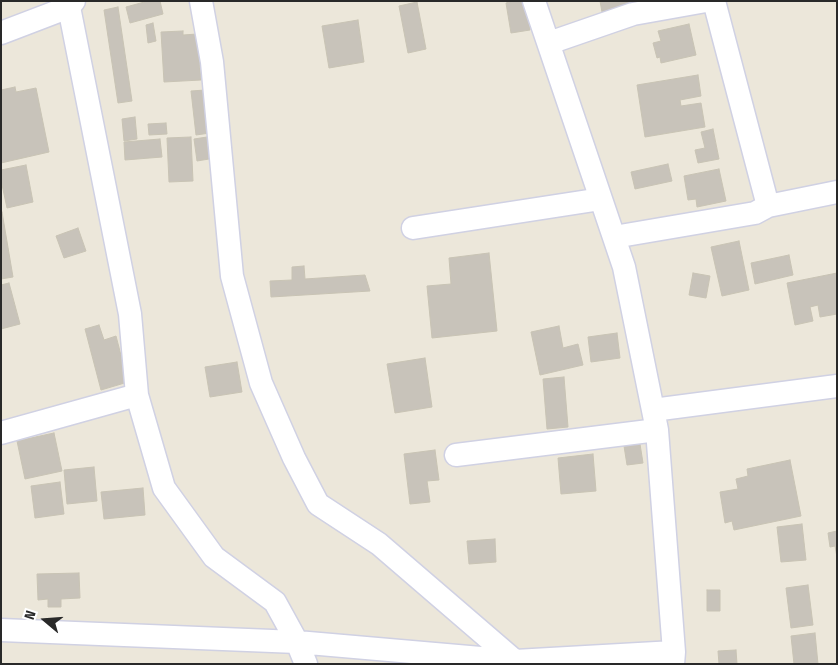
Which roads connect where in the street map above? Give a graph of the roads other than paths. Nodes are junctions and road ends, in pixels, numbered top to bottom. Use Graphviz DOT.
graph roads {
  1 [pos="201,1"];
  2 [pos="534,1"];
  3 [pos="706,1"];
  4 [pos="714,1"];
  5 [pos="71,4"];
  6 [pos="1,33"];
  7 [pos="549,43"];
  8 [pos="837,192"];
  9 [pos="601,199"];
  10 [pos="768,206"];
  11 [pos="414,228"];
  12 [pos="614,237"];
  13 [pos="837,386"];
  14 [pos="137,395"];
  15 [pos="655,420"];
  16 [pos="1,433"];
  17 [pos="456,455"];
  18 [pos="1,630"];
  19 [pos="298,642"];
  20 [pos="673,658"];
  21 [pos="515,661"];
  22 [pos="306,664"];
  1 -- 21 [label="street"];
  2 -- 7 [label="street"];
  3 -- 7 [label="street"];
  4 -- 10 [label="street"];
  5 -- 6 [label="street"];
  5 -- 14 [label="street"];
  7 -- 9 [label="street"];
  8 -- 10 [label="street"];
  9 -- 11 [label="street"];
  9 -- 12 [label="street"];
  10 -- 12 [label="street"];
  12 -- 15 [label="street"];
  13 -- 15 [label="street"];
  14 -- 16 [label="street"];
  14 -- 19 [label="street"];
  15 -- 17 [label="street"];
  15 -- 20 [label="street"];
  18 -- 19 [label="street"];
  19 -- 21 [label="street"];
  19 -- 22 [label="street"];
  20 -- 21 [label="street"];
}
